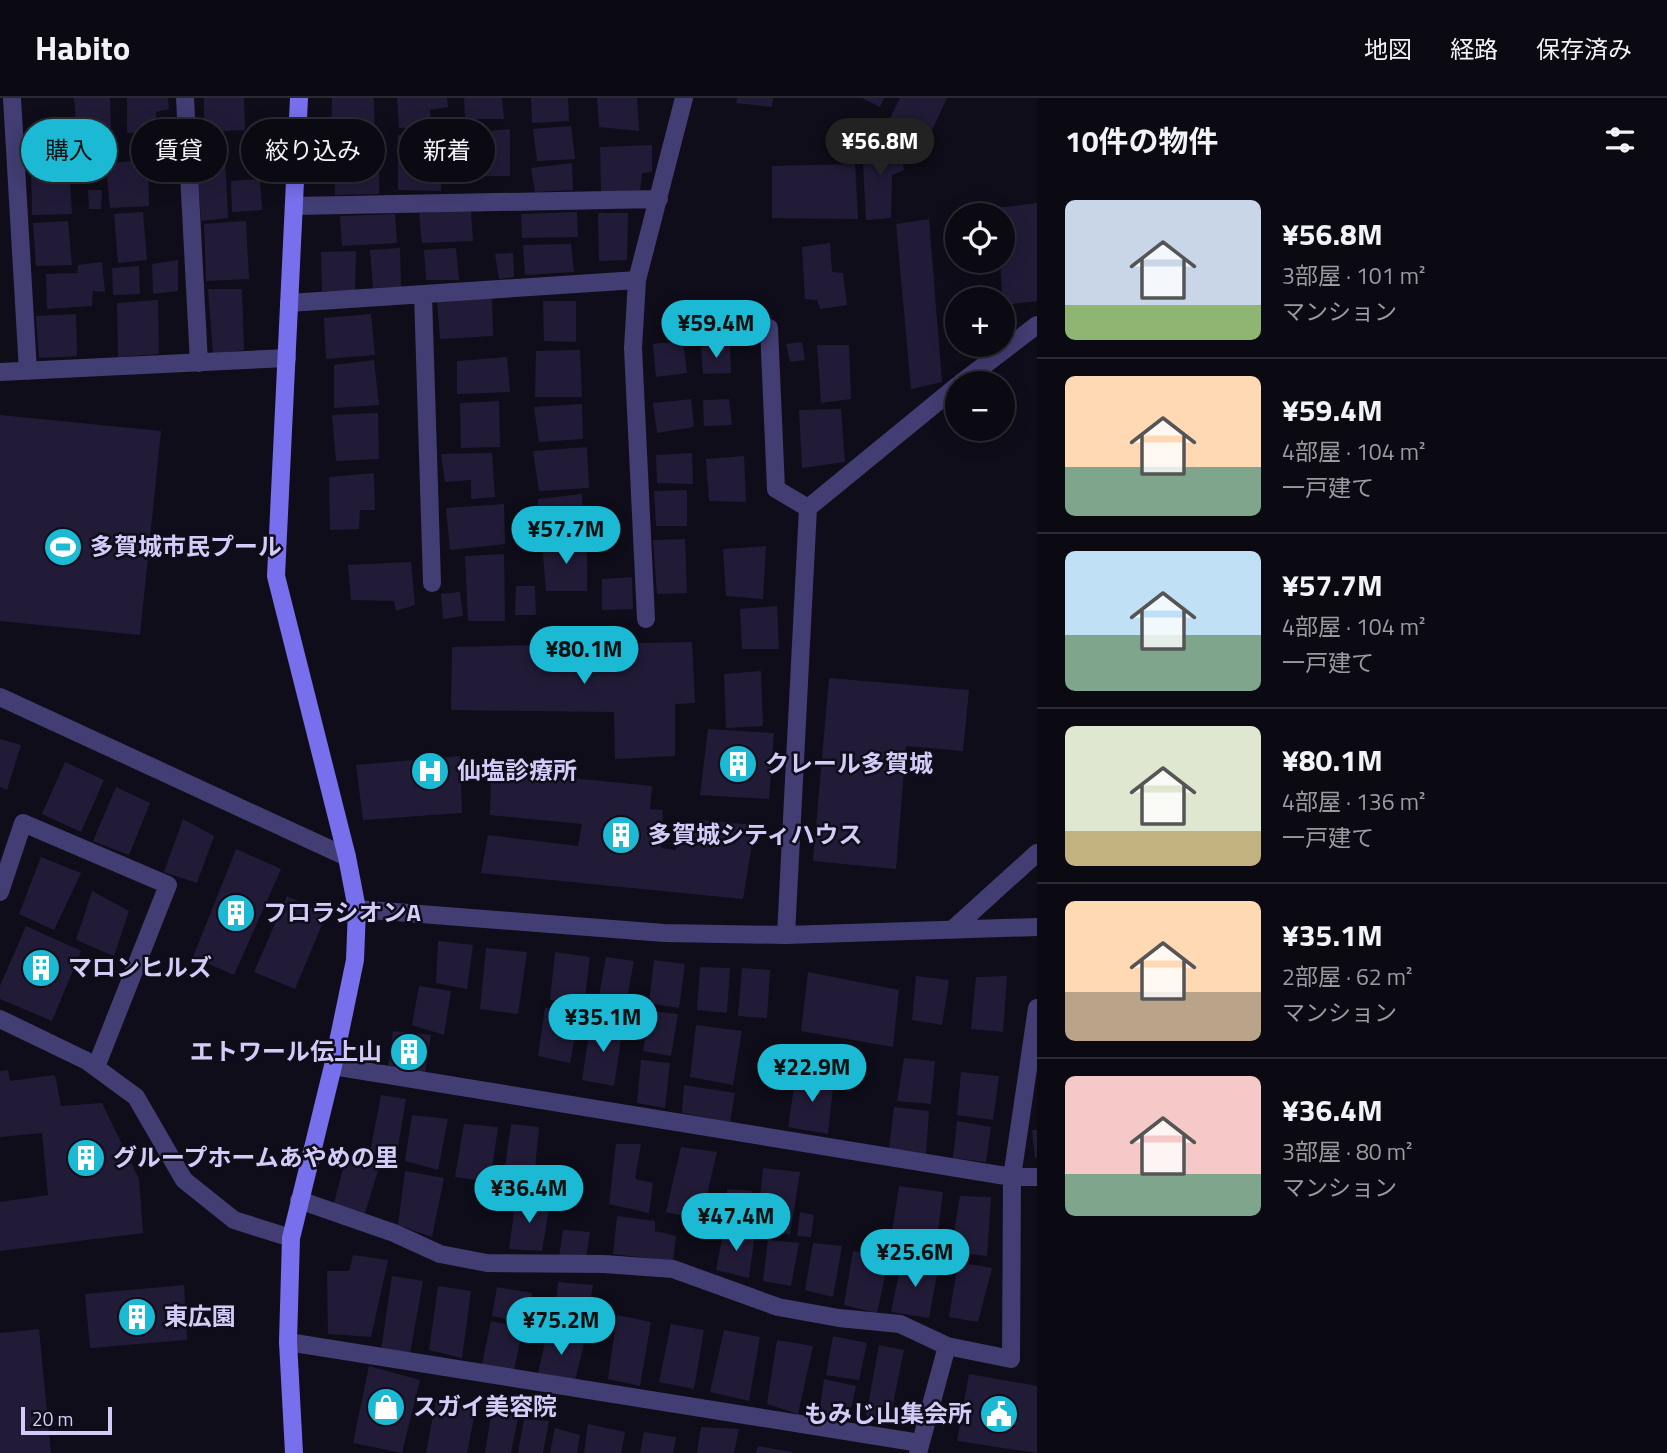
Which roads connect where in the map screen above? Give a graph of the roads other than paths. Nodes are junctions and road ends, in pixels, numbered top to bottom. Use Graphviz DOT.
graph roads {
  1 [pos="12,98"];
  2 [pos="185,98"];
  3 [pos="299,98"];
  4 [pos="684,98"];
  5 [pos="659,199"];
  6 [pos="294,206"];
  7 [pos="637,280"];
  8 [pos="423,295"];
  9 [pos="289,303"];
  10 [pos="1037,325"];
  11 [pos="769,328"];
  12 [pos="286,358"];
  13 [pos="198,363"];
  14 [pos="28,371"];
  15 [pos="977,371"];
  16 [pos="0,372"];
  17 [pos="945,396"];
  18 [pos="808,508"];
  19 [pos="432,583"];
  20 [pos="646,619"];
  21 [pos="0,697"];
  22 [pos="1037,853"];
  23 [pos="347,857"];
  24 [pos="0,892"];
  25 [pos="357,909"];
  26 [pos="1037,928"];
  27 [pos="952,930"];
  28 [pos="786,934"];
  29 [pos="1037,1009"];
  30 [pos="0,1019"];
  31 [pos="1035,1046"];
  32 [pos="333,1066"];
  33 [pos="96,1067"];
  34 [pos="1012,1177"];
  35 [pos="1037,1177"];
  36 [pos="299,1200"];
  37 [pos="291,1238"];
  38 [pos="288,1342"];
  39 [pos="947,1346"];
  40 [pos="294,1447"];
  41 [pos="919,1448"];
  1 -- 14 [label="street"];
  2 -- 13 [label="street"];
  3 -- 6 [label="street"];
  4 -- 5 [label="street"];
  5 -- 6 [label="street"];
  5 -- 7 [label="street"];
  6 -- 9 [label="street"];
  7 -- 8 [label="street"];
  7 -- 20 [label="street"];
  8 -- 9 [label="street"];
  8 -- 19 [label="street"];
  9 -- 12 [label="street"];
  10 -- 15 [label="street"];
  11 -- 18 [label="street"];
  12 -- 13 [label="street"];
  12 -- 23 [label="street"];
  13 -- 14 [label="street"];
  14 -- 16 [label="street"];
  17 -- 18 [label="street"];
  18 -- 28 [label="street"];
  21 -- 23 [label="street"];
  22 -- 27 [label="street"];
  23 -- 25 [label="street"];
  24 -- 33 [label="street"];
  25 -- 28 [label="street"];
  25 -- 32 [label="street"];
  26 -- 27 [label="street"];
  27 -- 28 [label="street"];
  29 -- 31 [label="street"];
  30 -- 33 [label="street"];
  31 -- 34 [label="street"];
  32 -- 34 [label="street"];
  32 -- 36 [label="street"];
  33 -- 37 [label="street"];
  34 -- 35 [label="street"];
  34 -- 39 [label="street"];
  36 -- 37 [label="street"];
  36 -- 39 [label="street"];
  37 -- 38 [label="street"];
  38 -- 40 [label="street"];
  38 -- 41 [label="street"];
  39 -- 41 [label="street"];
}
